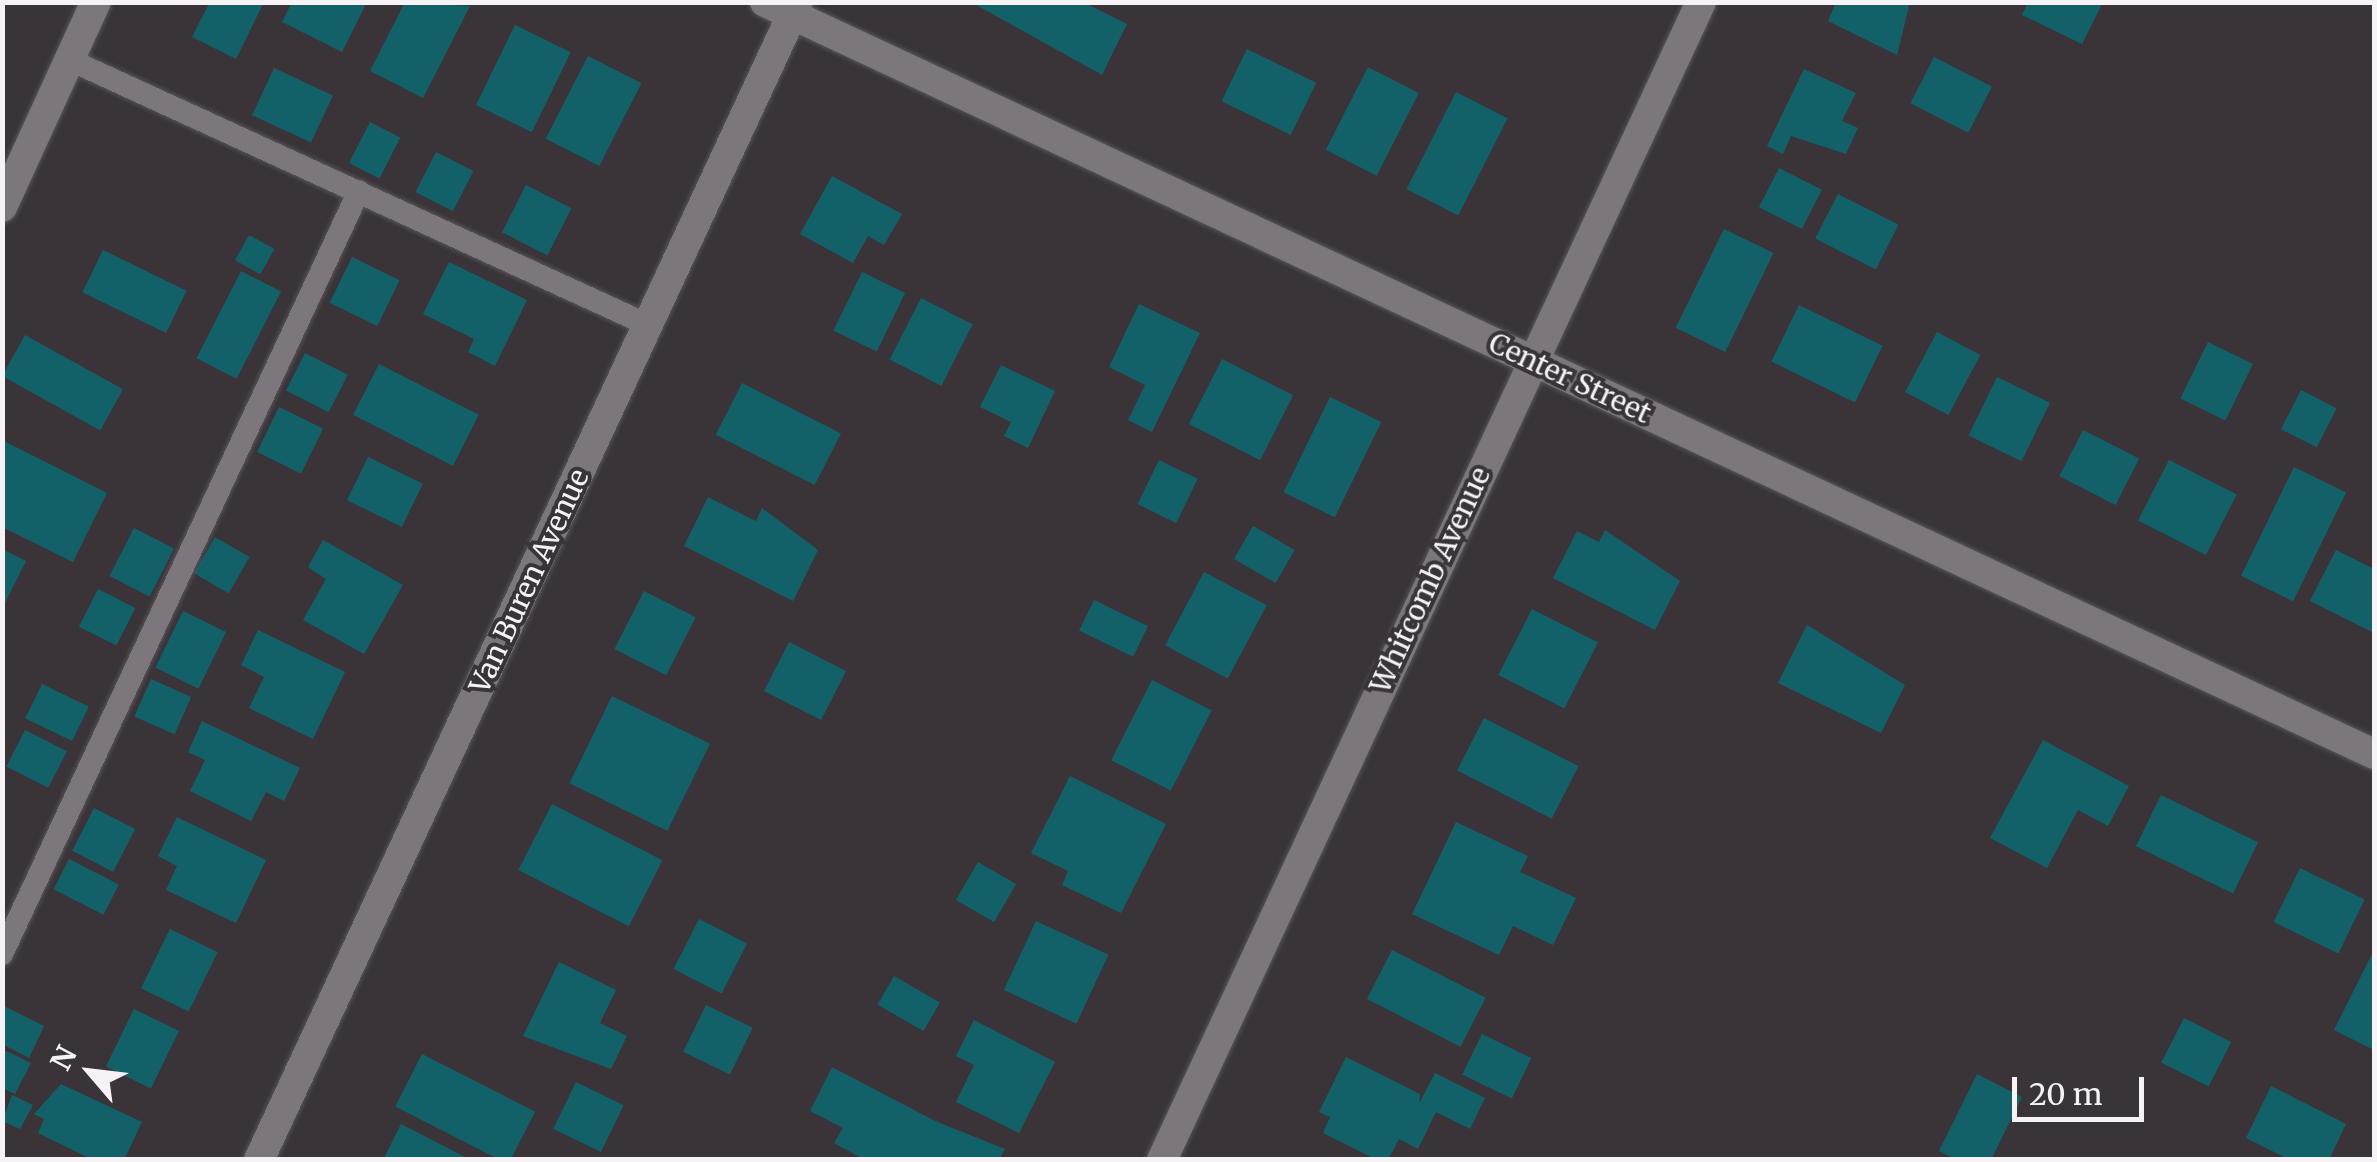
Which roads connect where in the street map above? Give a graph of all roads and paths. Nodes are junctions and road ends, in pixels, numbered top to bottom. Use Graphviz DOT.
graph roads {
  1 [pos="96,2"];
  2 [pos="1701,2"];
  3 [pos="785,7"];
  4 [pos="70,60"];
  5 [pos="358,191"];
  6 [pos="2,208"];
  7 [pos="648,325"];
  8 [pos="1531,360"];
  9 [pos="2374,754"];
  10 [pos="2,954"];
  11 [pos="259,1160"];
  12 [pos="1162,1160"];
  1 -- 4 [label="street"];
  2 -- 8 [label="street, Whitcomb Avenue"];
  3 -- 7 [label="street, Van Buren Avenue"];
  3 -- 8 [label="street, Center Street"];
  4 -- 5 [label="lane"];
  4 -- 6 [label="street"];
  5 -- 7 [label="lane"];
  5 -- 10 [label="lane"];
  7 -- 11 [label="street, Van Buren Avenue"];
  8 -- 9 [label="street, Center Street"];
  8 -- 12 [label="street, Whitcomb Avenue"];
}
